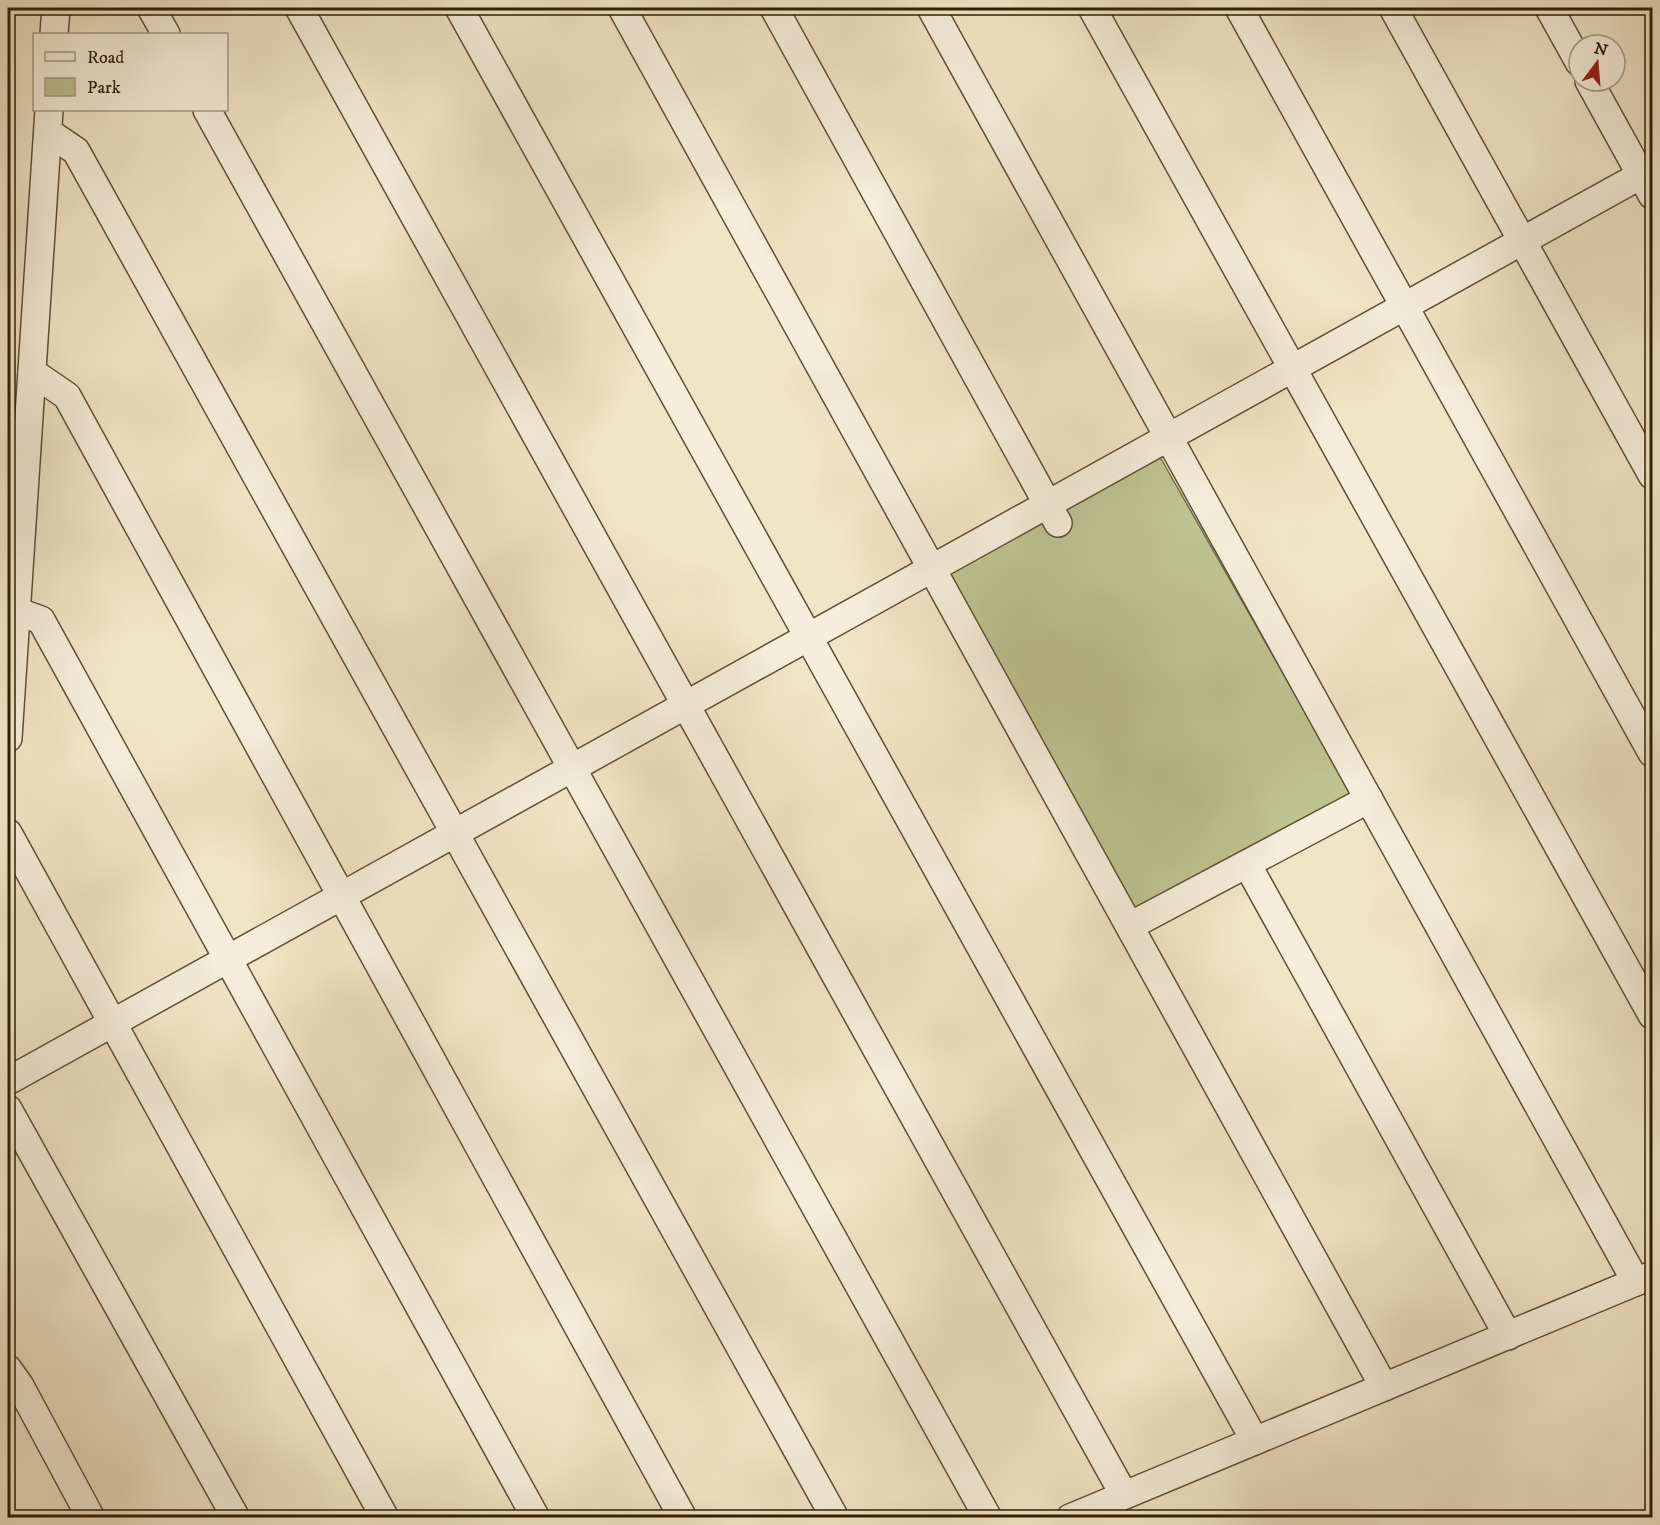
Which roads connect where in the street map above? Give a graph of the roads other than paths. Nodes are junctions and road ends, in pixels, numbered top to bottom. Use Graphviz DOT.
graph roads {
  1 [pos="56,8"];
  2 [pos="151,8"];
  3 [pos="299,8"];
  4 [pos="459,8"];
  5 [pos="622,8"];
  6 [pos="774,8"];
  7 [pos="931,8"];
  8 [pos="1092,8"];
  9 [pos="1239,8"];
  10 [pos="1393,8"];
  11 [pos="1549,8"];
  12 [pos="54,33"];
  13 [pos="164,33"];
  14 [pos="1567,40"];
  15 [pos="1596,93"];
  16 [pos="208,111"];
  17 [pos="49,121"];
  18 [pos="1649,180"];
  19 [pos="1522,241"];
  20 [pos="1405,306"];
  21 [pos="1292,368"];
  22 [pos="32,372"];
  23 [pos="1169,437"];
  24 [pos="1653,475"];
  25 [pos="1053,514"];
  26 [pos="932,568"];
  27 [pos="16,611"];
  28 [pos="808,637"];
  29 [pos="686,705"];
  30 [pos="8,738"];
  31 [pos="1653,753"];
  32 [pos="572,768"];
  33 [pos="1369,799"];
  34 [pos="8,833"];
  35 [pos="454,833"];
  36 [pos="1247,864"];
  37 [pos="341,896"];
  38 [pos="1130,927"];
  39 [pos="228,959"];
  40 [pos="1653,1015"];
  41 [pos="112,1023"];
  42 [pos="8,1081"];
  43 [pos="8,1109"];
  44 [pos="1644,1279"];
  45 [pos="1508,1336"];
  46 [pos="8,1369"];
  47 [pos="1384,1387"];
  48 [pos="1255,1441"];
  49 [pos="1124,1495"];
  50 [pos="91,1518"];
  51 [pos="236,1518"];
  52 [pos="385,1518"];
  53 [pos="536,1518"];
  54 [pos="683,1518"];
  55 [pos="835,1518"];
  56 [pos="988,1518"];
  57 [pos="1070,1518"];
  1 -- 12 [label="street"];
  2 -- 13 [label="street"];
  3 -- 29 [label="street"];
  4 -- 28 [label="street"];
  5 -- 26 [label="street"];
  6 -- 25 [label="street"];
  7 -- 23 [label="street"];
  8 -- 21 [label="street"];
  9 -- 20 [label="street"];
  10 -- 19 [label="street"];
  11 -- 14 [label="street"];
  15 -- 18 [label="street"];
  16 -- 32 [label="street"];
  17 -- 22 [label="street"];
  17 -- 35 [label="street"];
  18 -- 19 [label="street"];
  19 -- 20 [label="street"];
  19 -- 24 [label="street"];
  20 -- 21 [label="street"];
  20 -- 31 [label="street"];
  21 -- 23 [label="street"];
  21 -- 40 [label="street"];
  22 -- 27 [label="street"];
  22 -- 37 [label="street"];
  23 -- 25 [label="street"];
  23 -- 33 [label="street"];
  25 -- 26 [label="street"];
  26 -- 28 [label="street"];
  26 -- 38 [label="street"];
  27 -- 30 [label="street"];
  27 -- 39 [label="street"];
  28 -- 29 [label="street"];
  28 -- 48 [label="street"];
  29 -- 32 [label="street"];
  29 -- 49 [label="street"];
  32 -- 35 [label="street"];
  32 -- 56 [label="street"];
  33 -- 36 [label="street"];
  33 -- 44 [label="street"];
  34 -- 41 [label="street"];
  35 -- 37 [label="street"];
  35 -- 55 [label="street"];
  36 -- 38 [label="street"];
  36 -- 45 [label="street"];
  37 -- 39 [label="street"];
  37 -- 54 [label="street"];
  38 -- 47 [label="street"];
  39 -- 41 [label="street"];
  39 -- 53 [label="street"];
  41 -- 42 [label="street"];
  41 -- 52 [label="street"];
  43 -- 51 [label="street"];
  44 -- 45 [label="street"];
  45 -- 47 [label="street"];
  46 -- 50 [label="street"];
  47 -- 48 [label="street"];
  48 -- 49 [label="street"];
  49 -- 57 [label="street"];
}
